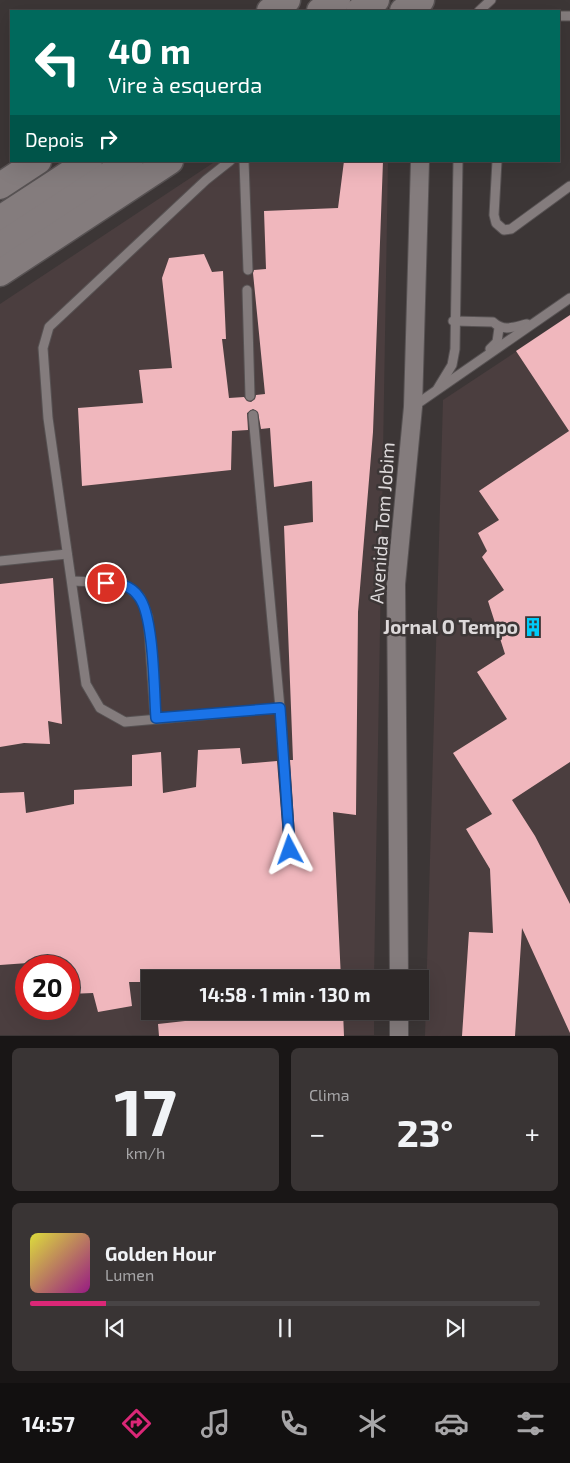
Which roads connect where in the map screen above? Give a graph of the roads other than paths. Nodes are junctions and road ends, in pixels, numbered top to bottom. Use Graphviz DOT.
graph roads {
  1 [pos="287,0"];
  2 [pos="338,0"];
  3 [pos="376,0"];
  4 [pos="422,0"];
  5 [pos="491,0"];
  6 [pos="272,10"];
  7 [pos="322,10"];
  8 [pos="361,10"];
  9 [pos="405,10"];
  10 [pos="479,10"];
  11 [pos="36,162"];
  12 [pos="87,162"];
  13 [pos="128,162"];
  14 [pos="168,162"];
  15 [pos="229,162"];
  16 [pos="244,162"];
  17 [pos="420,162"];
  18 [pos="458,162"];
  19 [pos="497,162"];
  20 [pos="0,186"];
  21 [pos="570,186"];
  22 [pos="0,219"];
  23 [pos="0,246"];
  24 [pos="248,270"];
  25 [pos="0,273"];
  26 [pos="247,290"];
  27 [pos="570,298"];
  28 [pos="453,321"];
  29 [pos="534,322"];
  30 [pos="499,328"];
  31 [pos="484,356"];
  32 [pos="438,388"];
  33 [pos="250,396"];
  34 [pos="413,406"];
  35 [pos="253,414"];
  36 [pos="67,554"];
  37 [pos="0,561"];
  38 [pos="72,581"];
  39 [pos="280,708"];
  40 [pos="156,718"];
  41 [pos="290,850"];
  42 [pos="399,970"];
  43 [pos="399,1020"];
  44 [pos="399,1036"];
  1 -- 6 [label="main road"];
  2 -- 7 [label="main road"];
  3 -- 8 [label="main road"];
  4 -- 9 [label="main road"];
  5 -- 10 [label="lane"];
  11 -- 20 [label="main road"];
  12 -- 22 [label="main road"];
  13 -- 23 [label="main road"];
  14 -- 25 [label="main road"];
  15 -- 36 [label="lane"];
  16 -- 24 [label="lane"];
  17 -- 34 [label="street, Avenida Tom Jobim"];
  18 -- 28 [label="lane"];
  19 -- 21 [label="lane"];
  26 -- 33 [label="lane"];
  27 -- 29 [label="lane"];
  28 -- 30 [label="lane"];
  28 -- 32 [label="lane"];
  29 -- 30 [label="lane"];
  29 -- 31 [label="lane"];
  30 -- 31 [label="lane"];
  31 -- 32 [label="lane"];
  32 -- 34 [label="lane"];
  34 -- 42 [label="street, Avenida Tom Jobim"];
  35 -- 39 [label="lane"];
  36 -- 37 [label="lane"];
  36 -- 38 [label="lane"];
  38 -- 40 [label="lane"];
  38 -- 40 [label="lane"];
  39 -- 40 [label="lane"];
  39 -- 41 [label="lane"];
  43 -- 44 [label="street"];
}
